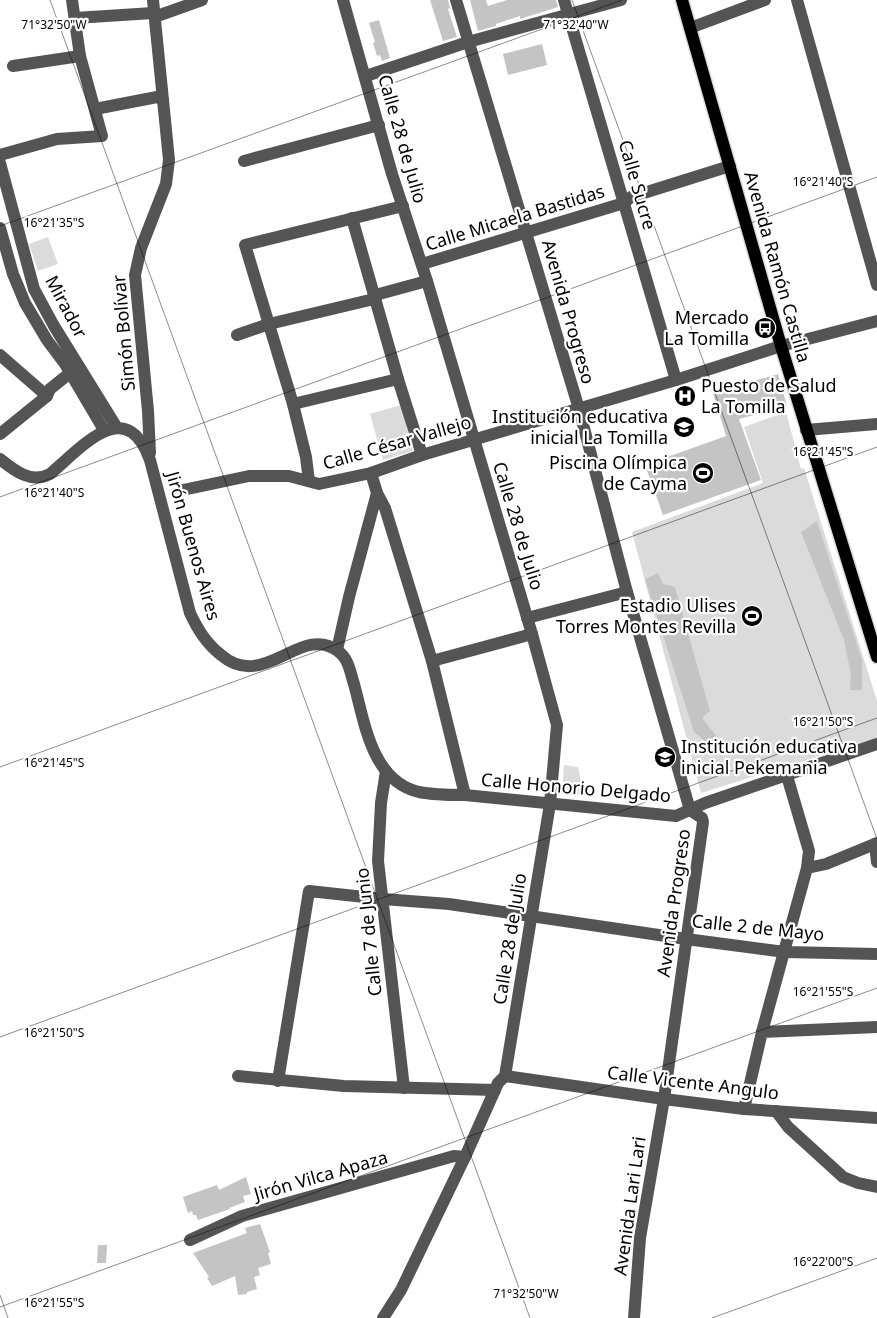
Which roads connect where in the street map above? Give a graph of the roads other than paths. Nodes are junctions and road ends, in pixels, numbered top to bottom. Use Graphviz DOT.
graph roads {
  1 [pos="72,0"];
  2 [pos="202,0"];
  3 [pos="343,0"];
  4 [pos="456,0"];
  5 [pos="564,0"];
  6 [pos="621,0"];
  7 [pos="682,0"];
  8 [pos="764,0"];
  9 [pos="797,0"];
  10 [pos="153,6"];
  11 [pos="569,15"];
  12 [pos="75,18"];
  13 [pos="690,28"];
  14 [pos="468,42"];
  15 [pos="80,56"];
  16 [pos="14,66"];
  17 [pos="366,76"];
  18 [pos="163,100"];
  19 [pos="95,109"];
  20 [pos="379,125"];
  21 [pos="0,155"];
  22 [pos="244,161"];
  23 [pos="0,163"];
  24 [pos="730,166"];
  25 [pos="624,203"];
  26 [pos="402,206"];
  27 [pos="352,218"];
  28 [pos="0,228"];
  29 [pos="526,231"];
  30 [pos="422,264"];
  31 [pos="427,281"];
  32 [pos="877,284"];
  33 [pos="374,299"];
  34 [pos="877,321"];
  35 [pos="270,324"];
  36 [pos="237,335"];
  37 [pos="781,346"];
  38 [pos="0,355"];
  39 [pos="74,370"];
  40 [pos="398,379"];
  41 [pos="676,380"];
  42 [pos="47,396"];
  43 [pos="293,404"];
  44 [pos="578,409"];
  45 [pos="877,424"];
  46 [pos="117,428"];
  47 [pos="104,430"];
  48 [pos="806,430"];
  49 [pos="0,434"];
  50 [pos="474,439"];
  51 [pos="422,455"];
  52 [pos="0,459"];
  53 [pos="150,460"];
  54 [pos="370,473"];
  55 [pos="309,481"];
  56 [pos="182,490"];
  57 [pos="376,493"];
  58 [pos="627,592"];
  59 [pos="527,618"];
  60 [pos="532,634"];
  61 [pos="338,650"];
  62 [pos="877,657"];
  63 [pos="432,661"];
  64 [pos="877,744"];
  65 [pos="386,771"];
  66 [pos="786,776"];
  67 [pos="465,795"];
  68 [pos="550,804"];
  69 [pos="690,810"];
  70 [pos="876,843"];
  71 [pos="877,862"];
  72 [pos="807,868"];
  73 [pos="383,899"];
  74 [pos="531,915"];
  75 [pos="686,939"];
  76 [pos="785,952"];
  77 [pos="877,954"];
  78 [pos="877,1027"];
  79 [pos="762,1032"];
  80 [pos="238,1076"];
  81 [pos="505,1076"];
  82 [pos="278,1081"];
  83 [pos="404,1088"];
  84 [pos="495,1090"];
  85 [pos="664,1100"];
  86 [pos="744,1109"];
  87 [pos="776,1111"];
  88 [pos="877,1118"];
  89 [pos="465,1157"];
  90 [pos="877,1187"];
  91 [pos="190,1240"];
  92 [pos="383,1318"];
  93 [pos="634,1318"];
  1 -- 12 [label="street"];
  2 -- 10 [label="street"];
  3 -- 17 [label="street, Calle 28 de Julio"];
  4 -- 14 [label="street, Avenida Progreso"];
  5 -- 11 [label="street, Calle Sucre"];
  6 -- 11 [label="street"];
  7 -- 13 [label="main road, Avenida Ramón Castilla"];
  8 -- 13 [label="street"];
  9 -- 32 [label="street"];
  10 -- 12 [label="street"];
  10 -- 18 [label="street, Simón Bolívar"];
  11 -- 14 [label="street"];
  11 -- 25 [label="street, Calle Sucre"];
  12 -- 15 [label="street"];
  13 -- 24 [label="main road, Avenida Ramón Castilla"];
  14 -- 17 [label="street"];
  14 -- 29 [label="street, Avenida Progreso"];
  15 -- 16 [label="street"];
  15 -- 19 [label="street"];
  17 -- 20 [label="street, Calle 28 de Julio"];
  18 -- 19 [label="street"];
  18 -- 53 [label="street, Simón Bolívar"];
  19 -- 21 [label="street"];
  20 -- 22 [label="street"];
  20 -- 26 [label="street, Calle 28 de Julio"];
  23 -- 39 [label="street, Mirador"];
  24 -- 25 [label="street, Calle Micaela Bastidas"];
  24 -- 37 [label="main road, Avenida Ramón Castilla"];
  25 -- 29 [label="street, Calle Micaela Bastidas"];
  25 -- 41 [label="street, Calle Sucre"];
  26 -- 27 [label="street"];
  26 -- 30 [label="street, Calle 28 de Julio"];
  27 -- 33 [label="street"];
  27 -- 35 [label="street"];
  28 -- 39 [label="street, Mirador"];
  29 -- 30 [label="street, Calle Micaela Bastidas"];
  29 -- 44 [label="street, Avenida Progreso"];
  30 -- 31 [label="street, Calle 28 de Julio"];
  31 -- 33 [label="street"];
  31 -- 50 [label="street, Calle 28 de Julio"];
  33 -- 35 [label="street"];
  33 -- 40 [label="street"];
  34 -- 37 [label="street, Calle César Vallejo"];
  35 -- 36 [label="street"];
  35 -- 43 [label="street"];
  37 -- 41 [label="street, Calle César Vallejo"];
  37 -- 48 [label="main road, Avenida Ramón Castilla"];
  38 -- 42 [label="street"];
  39 -- 42 [label="street"];
  39 -- 46 [label="street, Mirador"];
  39 -- 47 [label="street, Mirador"];
  40 -- 43 [label="street"];
  40 -- 51 [label="street"];
  41 -- 44 [label="street, Calle César Vallejo"];
  42 -- 49 [label="street"];
  43 -- 55 [label="street"];
  44 -- 50 [label="street, Calle César Vallejo"];
  44 -- 58 [label="street, Avenida Progreso"];
  45 -- 48 [label="street"];
  46 -- 47 [label="street"];
  46 -- 53 [label="street, Jirón Buenos Aires"];
  47 -- 52 [label="street"];
  48 -- 62 [label="main road, Avenida Ramón Castilla"];
  50 -- 51 [label="street, Calle César Vallejo"];
  50 -- 59 [label="street, Calle 28 de Julio"];
  51 -- 54 [label="street, Calle César Vallejo"];
  53 -- 61 [label="street, Jirón Buenos Aires"];
  54 -- 55 [label="street, Calle César Vallejo"];
  54 -- 57 [label="street"];
  55 -- 56 [label="street, Calle César Vallejo"];
  57 -- 61 [label="street"];
  57 -- 63 [label="street"];
  58 -- 59 [label="street"];
  58 -- 69 [label="street, Avenida Progreso"];
  59 -- 60 [label="street, Calle 28 de Julio"];
  60 -- 63 [label="street"];
  60 -- 68 [label="street, Calle 28 de Julio"];
  61 -- 65 [label="street"];
  63 -- 67 [label="street"];
  64 -- 66 [label="street, Calle Honorio Delgado"];
  65 -- 67 [label="street, Calle Honorio Delgado"];
  65 -- 73 [label="street, Calle 7 de Junio"];
  66 -- 69 [label="street, Calle Honorio Delgado"];
  66 -- 72 [label="street"];
  67 -- 68 [label="street, Calle Honorio Delgado"];
  68 -- 69 [label="street, Calle Honorio Delgado"];
  68 -- 74 [label="street, Calle 28 de Julio"];
  69 -- 75 [label="street, Avenida Progreso"];
  70 -- 71 [label="street"];
  70 -- 72 [label="street"];
  72 -- 76 [label="street"];
  73 -- 74 [label="street, Calle 2 de Mayo"];
  73 -- 82 [label="street, Calle 2 de Mayo"];
  73 -- 83 [label="street, Calle 7 de Junio"];
  74 -- 75 [label="street, Calle 2 de Mayo"];
  74 -- 81 [label="street, Calle 28 de Julio"];
  75 -- 76 [label="street, Calle 2 de Mayo"];
  75 -- 85 [label="street, Avenida Progreso"];
  76 -- 77 [label="street, Calle 2 de Mayo"];
  76 -- 79 [label="street"];
  78 -- 79 [label="street"];
  79 -- 86 [label="street"];
  80 -- 82 [label="street"];
  81 -- 84 [label="street, Calle 28 de Julio"];
  81 -- 85 [label="street, Calle Vicente Angulo"];
  82 -- 83 [label="street"];
  83 -- 84 [label="street"];
  84 -- 89 [label="street, Calle 28 de Julio"];
  85 -- 86 [label="street, Calle Vicente Angulo"];
  85 -- 93 [label="street, Avenida Lari Lari"];
  86 -- 87 [label="street, Calle Vicente Angulo"];
  87 -- 88 [label="street, Calle Vicente Angulo"];
  87 -- 90 [label="street"];
  89 -- 91 [label="street, Jirón Vilca Apaza"];
  89 -- 92 [label="street, Calle 28 de Julio"];
}
